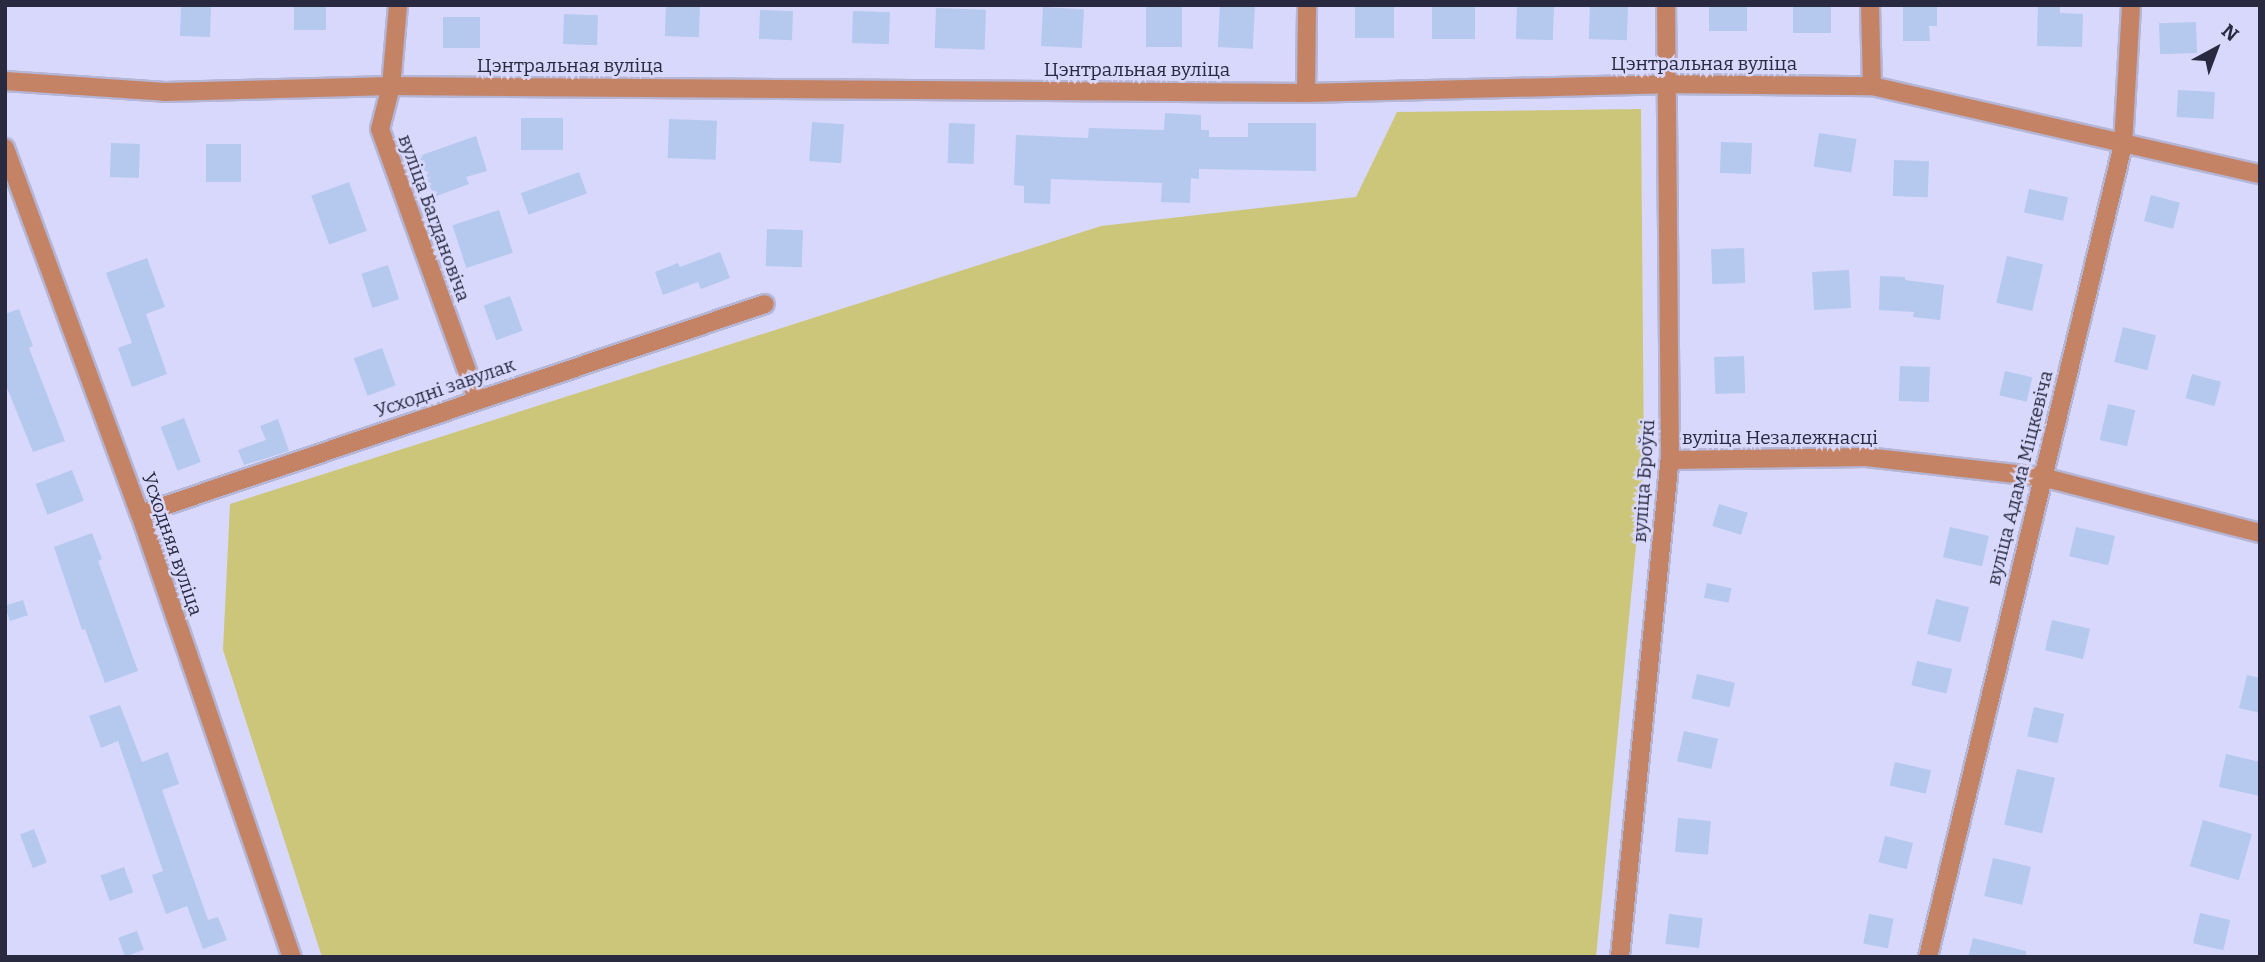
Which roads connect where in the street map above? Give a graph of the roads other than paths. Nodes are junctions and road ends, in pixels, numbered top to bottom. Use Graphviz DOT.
graph roads {
  1 [pos="398,5"];
  2 [pos="1307,5"];
  3 [pos="1666,5"];
  4 [pos="1870,5"];
  5 [pos="2131,5"];
  6 [pos="5,81"];
  7 [pos="1666,84"];
  8 [pos="391,86"];
  9 [pos="1872,86"];
  10 [pos="1306,93"];
  11 [pos="2123,145"];
  12 [pos="5,148"];
  13 [pos="2260,174"];
  14 [pos="765,304"];
  15 [pos="477,399"];
  16 [pos="1670,460"];
  17 [pos="2042,477"];
  18 [pos="140,514"];
  19 [pos="2260,533"];
  20 [pos="292,957"];
  21 [pos="1620,957"];
  22 [pos="1928,957"];
  1 -- 8 [label="street, вуліца Багдановіча"];
  2 -- 10 [label="street"];
  3 -- 7 [label="street, вуліца Броўкі"];
  4 -- 9 [label="street"];
  5 -- 11 [label="street, вуліца Адама Міцкевіча"];
  6 -- 8 [label="street, Цэнтральная вуліца"];
  7 -- 9 [label="street, Цэнтральная вуліца"];
  7 -- 10 [label="street, Цэнтральная вуліца"];
  7 -- 16 [label="street, вуліца Броўкі"];
  8 -- 10 [label="street, Цэнтральная вуліца"];
  8 -- 15 [label="street, вуліца Багдановіча"];
  9 -- 11 [label="street, Цэнтральная вуліца"];
  11 -- 13 [label="street, Цэнтральная вуліца"];
  11 -- 17 [label="street, вуліца Адама Міцкевіча"];
  12 -- 18 [label="street, Усходняя вуліца"];
  14 -- 15 [label="street, Усходні завулак"];
  15 -- 18 [label="street, Усходні завулак"];
  16 -- 17 [label="street, вуліца Незалежнасці"];
  16 -- 21 [label="street, вуліца Броўкі"];
  17 -- 19 [label="street, вуліца Незалежнасці"];
  17 -- 22 [label="street, вуліца Адама Міцкевіча"];
  18 -- 20 [label="street, Усходняя вуліца"];
}
